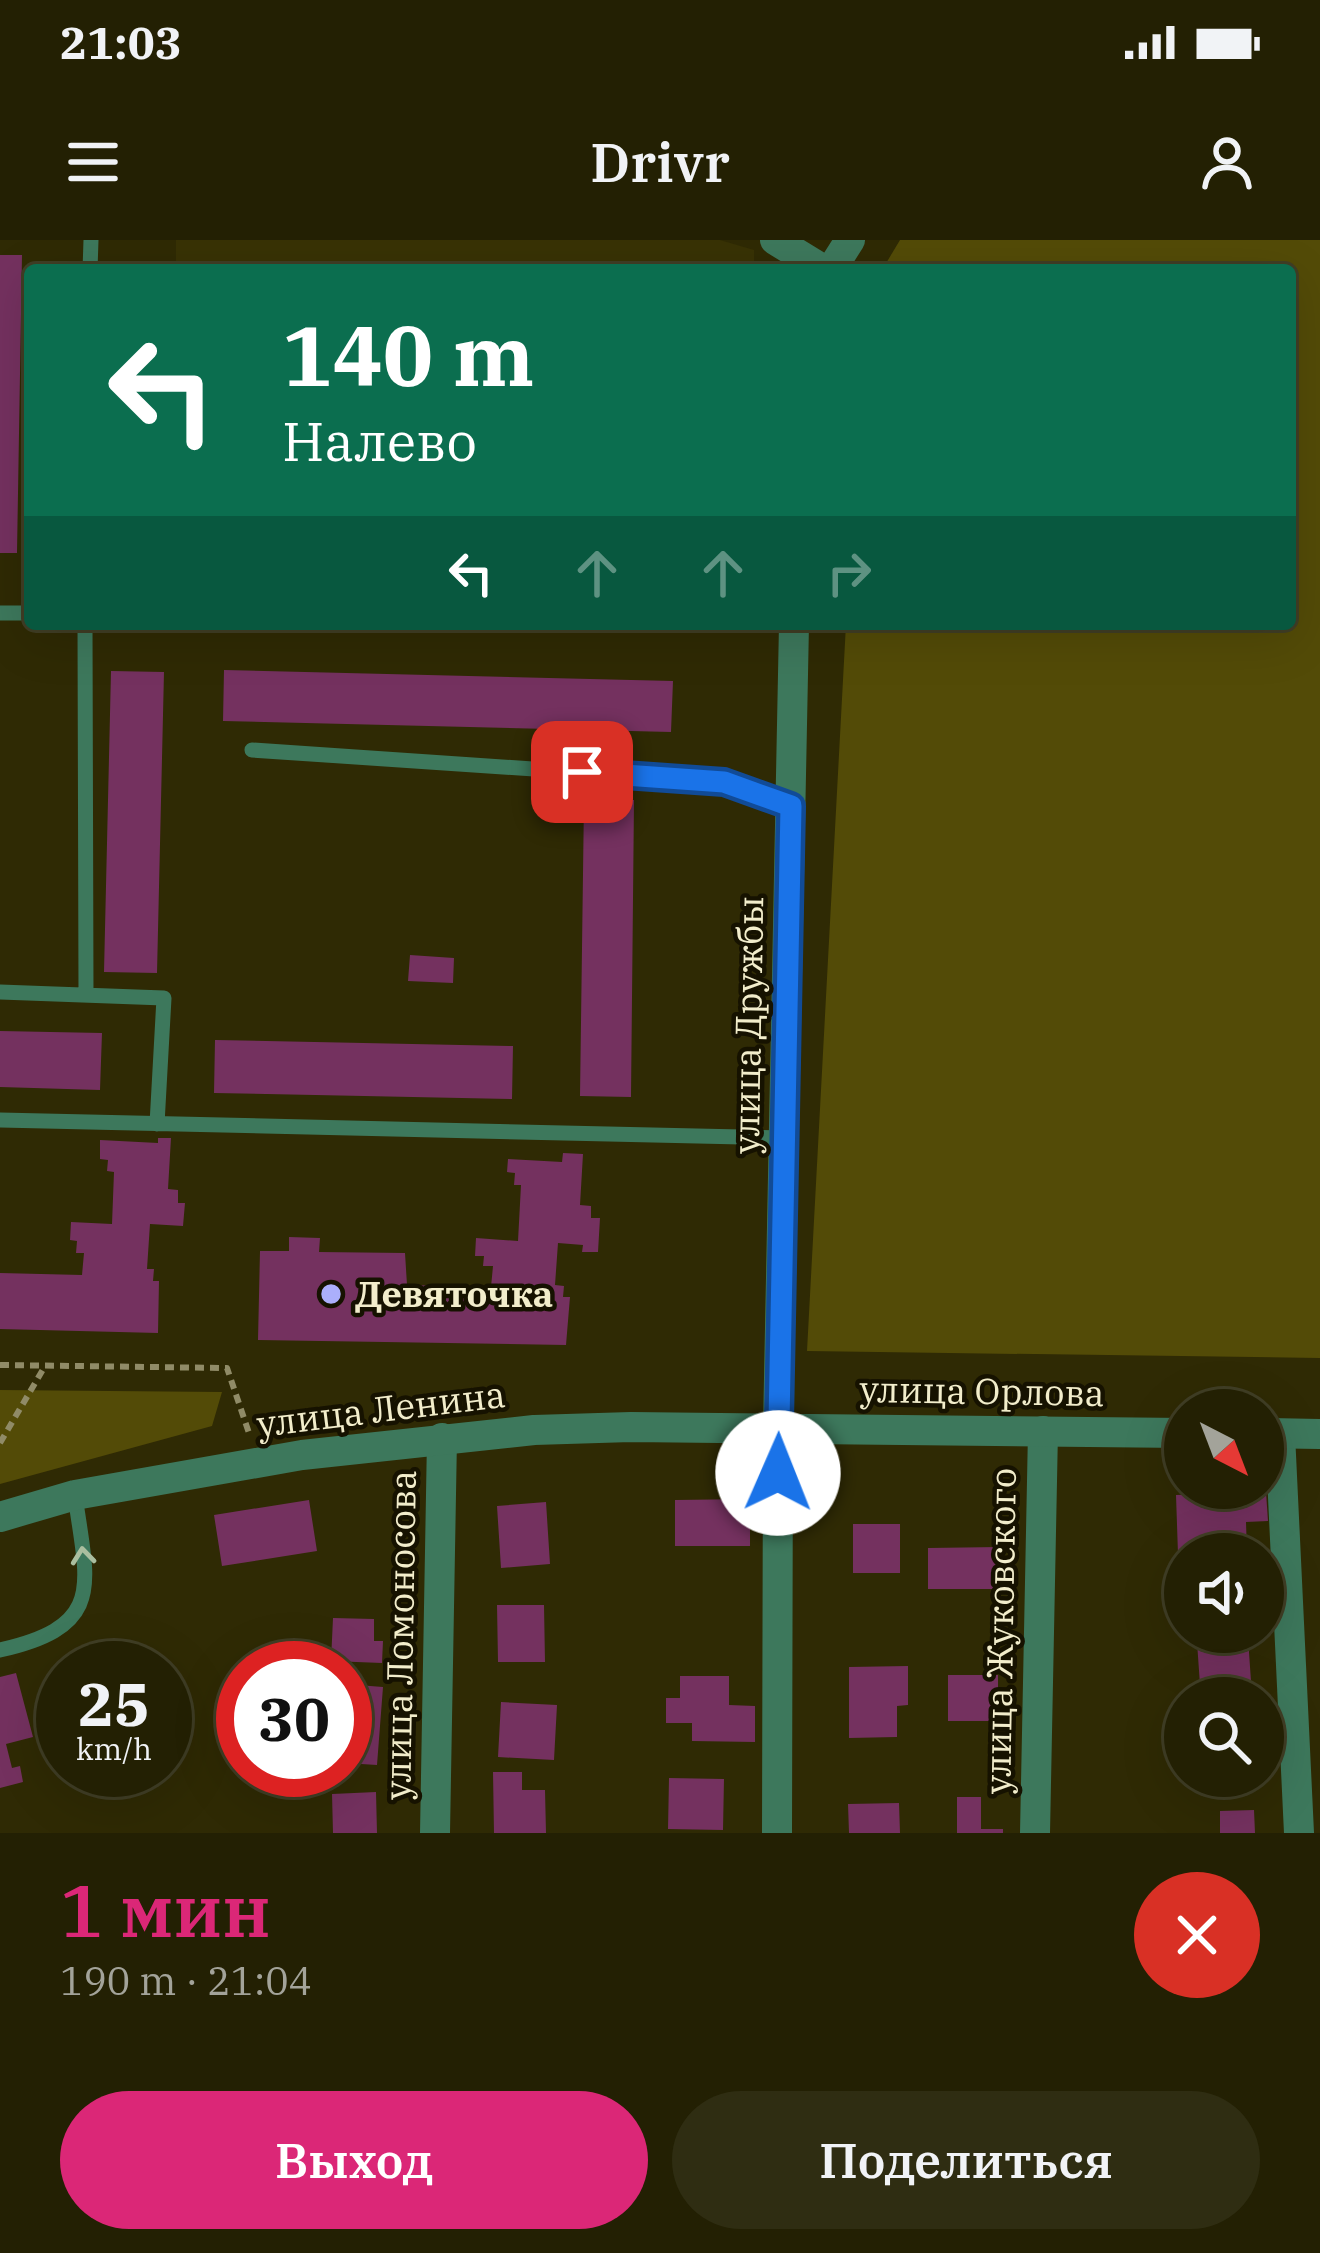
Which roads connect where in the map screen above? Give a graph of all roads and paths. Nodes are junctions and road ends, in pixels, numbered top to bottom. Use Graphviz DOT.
graph roads {
  1 [pos="775,240"];
  2 [pos="817,264"];
  3 [pos="85,630"];
  4 [pos="794,630"];
  5 [pos="252,750"];
  6 [pos="791,806"];
  7 [pos="0,992"];
  8 [pos="86,995"];
  9 [pos="0,1120"];
  10 [pos="157,1124"];
  11 [pos="785,1138"];
  12 [pos="0,1365"];
  13 [pos="45,1366"];
  14 [pos="778,1428"];
  15 [pos="1043,1431"];
  16 [pos="1164,1432"];
  17 [pos="1284,1434"];
  18 [pos="1320,1434"];
  19 [pos="442,1438"];
  20 [pos="0,1443"];
  21 [pos="253,1443"];
  22 [pos="75,1495"];
  23 [pos="1276,1509"];
  24 [pos="0,1517"];
  25 [pos="0,1650"];
  26 [pos="435,1833"];
  27 [pos="778,1833"];
  28 [pos="1035,1833"];
  29 [pos="1299,1833"];
  1 -- 2 [label="street"];
  3 -- 8 [label="lane"];
  4 -- 6 [label="street, улица Дружбы"];
  5 -- 6 [label="lane"];
  6 -- 11 [label="street, улица Дружбы"];
  7 -- 8 [label="lane"];
  8 -- 10 [label="lane"];
  9 -- 10 [label="lane"];
  10 -- 11 [label="lane"];
  11 -- 14 [label="street, улица Дружбы"];
  12 -- 13 [label="path"];
  13 -- 20 [label="path"];
  13 -- 21 [label="path"];
  14 -- 15 [label="street, улица Орлова"];
  14 -- 19 [label="street, улица Ленина"];
  14 -- 27 [label="street, улица Дружбы"];
  15 -- 16 [label="street, улица Орлова"];
  15 -- 28 [label="street, улица Жуковского"];
  17 -- 18 [label="street"];
  19 -- 22 [label="street, улица Ленина"];
  19 -- 26 [label="street, улица Ломоносова"];
  22 -- 24 [label="street, улица Ленина"];
  25 -- 22 [label="lane, one-way"];
  23 -- 29 [label="street"];
}
